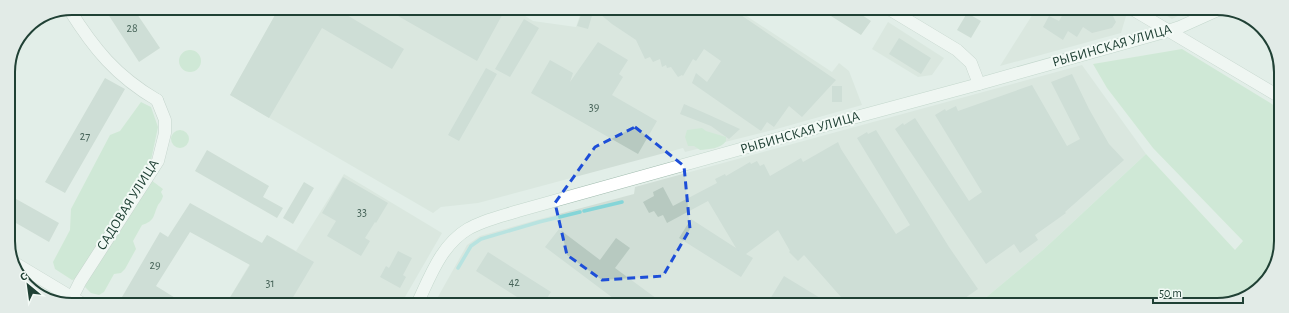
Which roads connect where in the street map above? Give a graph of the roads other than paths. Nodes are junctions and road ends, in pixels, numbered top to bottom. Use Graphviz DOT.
graph roads {
  1 [pos="73,15"];
  2 [pos="899,15"];
  3 [pos="1142,15"];
  4 [pos="1207,15"];
  5 [pos="1168,31"];
  6 [pos="979,84"];
  7 [pos="1274,93"];
  8 [pos="22,268"];
  9 [pos="67,298"];
  10 [pos="75,298"];
  11 [pos="419,298"];
  1 -- 10 [label="main road, САДОВАЯ УЛИЦА"];
  2 -- 6 [label="main road"];
  3 -- 5 [label="main road"];
  4 -- 5 [label="main road, РЫБИНСКАЯ УЛИЦА"];
  5 -- 6 [label="main road, РЫБИНСКАЯ УЛИЦА"];
  5 -- 7 [label="main road"];
  6 -- 11 [label="main road, РЫБИНСКАЯ УЛИЦА"];
  8 -- 9 [label="main road"];
}
